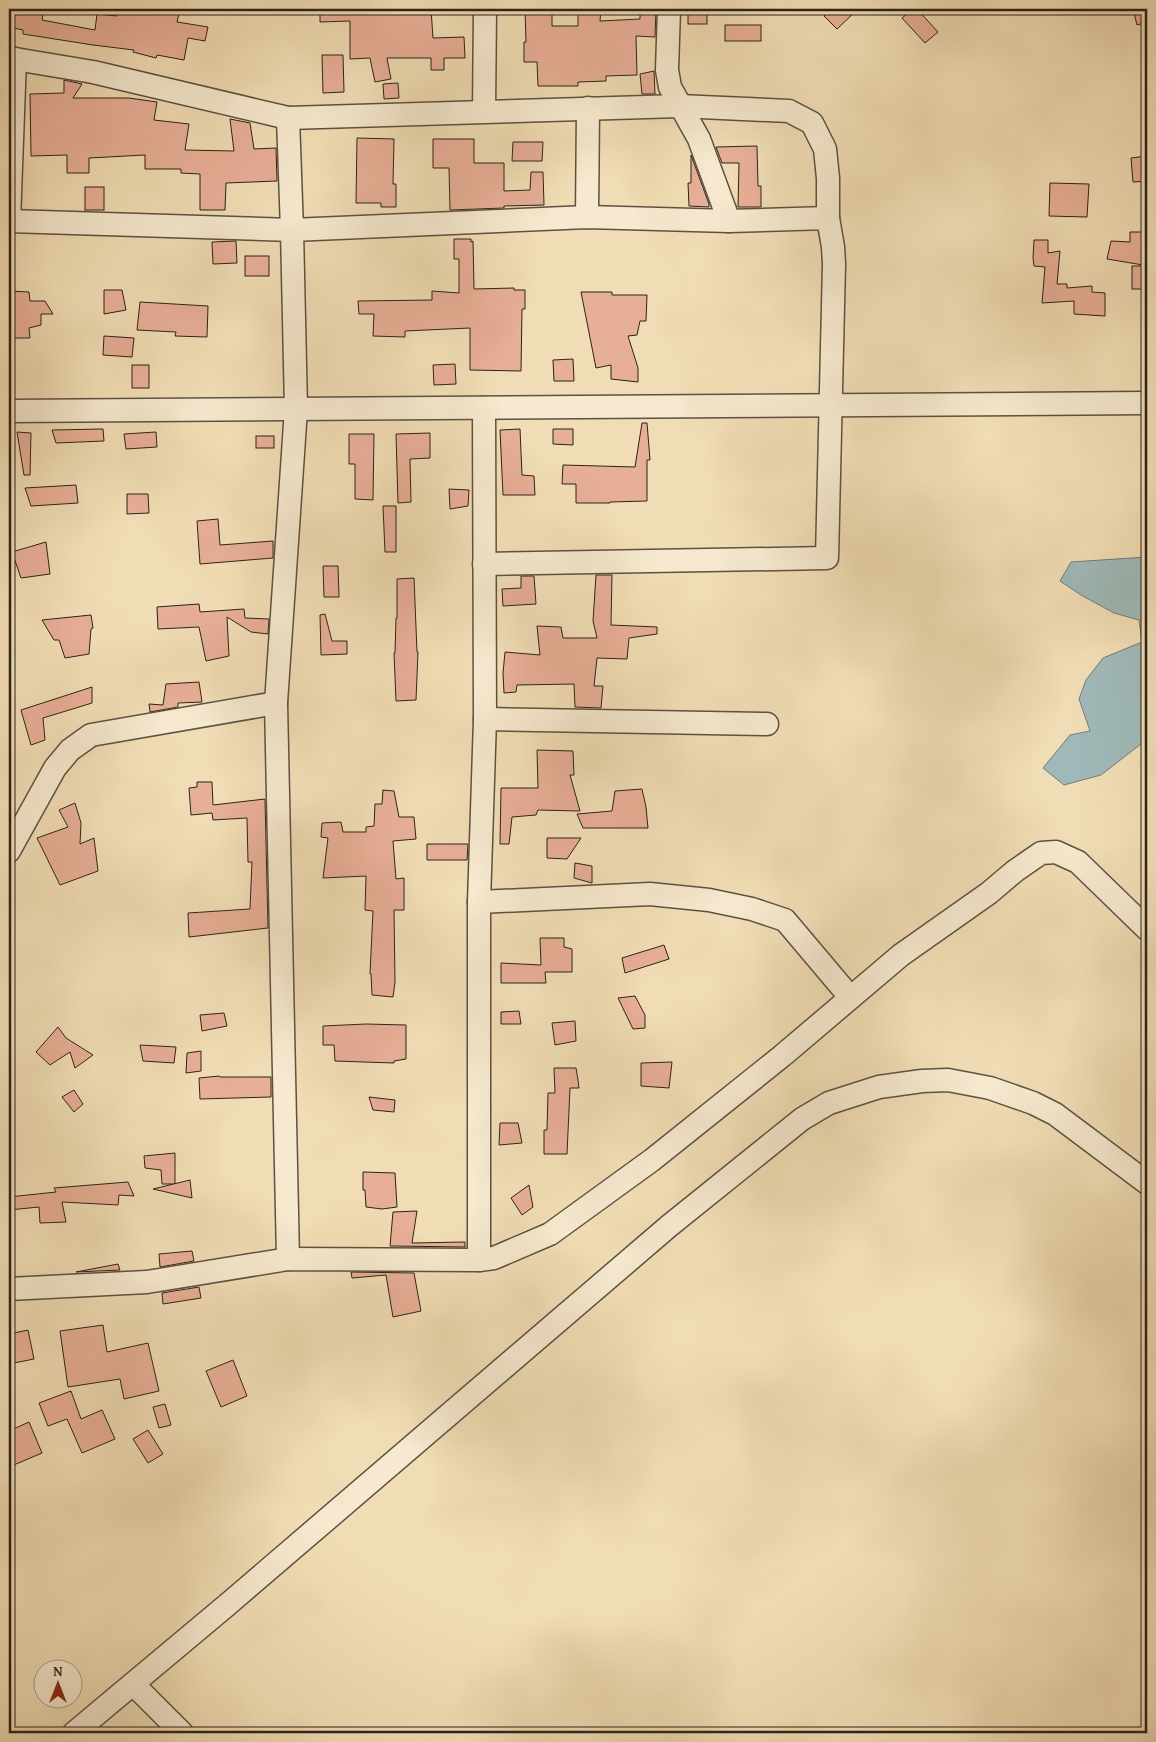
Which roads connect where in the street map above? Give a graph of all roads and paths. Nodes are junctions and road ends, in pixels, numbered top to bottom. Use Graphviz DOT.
graph roads {
  1 [pos="485,9"];
  2 [pos="670,9"];
  3 [pos="12,59"];
  4 [pos="680,106"];
  5 [pos="588,108"];
  6 [pos="484,111"];
  7 [pos="288,118"];
  8 [pos="587,217"];
  9 [pos="828,218"];
  10 [pos="9,221"];
  11 [pos="729,222"];
  12 [pos="292,230"];
  13 [pos="1147,403"];
  14 [pos="830,405"];
  15 [pos="484,408"];
  16 [pos="296,409"];
  17 [pos="9,411"];
  18 [pos="484,564"];
  19 [pos="276,703"];
  20 [pos="485,720"];
  21 [pos="767,724"];
  22 [pos="9,851"];
  23 [pos="479,902"];
  24 [pos="1147,929"];
  25 [pos="850,997"];
  26 [pos="1147,1183"];
  27 [pos="288,1259"];
  28 [pos="479,1260"];
  29 [pos="9,1289"];
  30 [pos="133,1684"];
  31 [pos="74,1733"];
  32 [pos="182,1733"];
  1 -- 6 [label="street"];
  2 -- 4 [label="street"];
  3 -- 7 [label="street"];
  3 -- 10 [label="street"];
  4 -- 5 [label="street"];
  4 -- 9 [label="street"];
  4 -- 11 [label="street"];
  5 -- 6 [label="street"];
  5 -- 8 [label="street"];
  6 -- 7 [label="street"];
  7 -- 12 [label="street"];
  8 -- 11 [label="street"];
  8 -- 12 [label="street"];
  9 -- 11 [label="street"];
  9 -- 14 [label="street"];
  10 -- 12 [label="street"];
  12 -- 16 [label="street"];
  13 -- 14 [label="street"];
  14 -- 15 [label="street"];
  14 -- 18 [label="street"];
  15 -- 16 [label="street"];
  15 -- 18 [label="street"];
  16 -- 17 [label="street"];
  16 -- 19 [label="street"];
  18 -- 20 [label="street"];
  19 -- 22 [label="street"];
  19 -- 27 [label="street"];
  20 -- 21 [label="street"];
  20 -- 23 [label="street"];
  23 -- 25 [label="street"];
  23 -- 28 [label="street"];
  24 -- 25 [label="street"];
  25 -- 28 [label="street"];
  26 -- 30 [label="street"];
  27 -- 28 [label="street"];
  27 -- 29 [label="street"];
  30 -- 31 [label="street"];
  30 -- 32 [label="street"];
}
